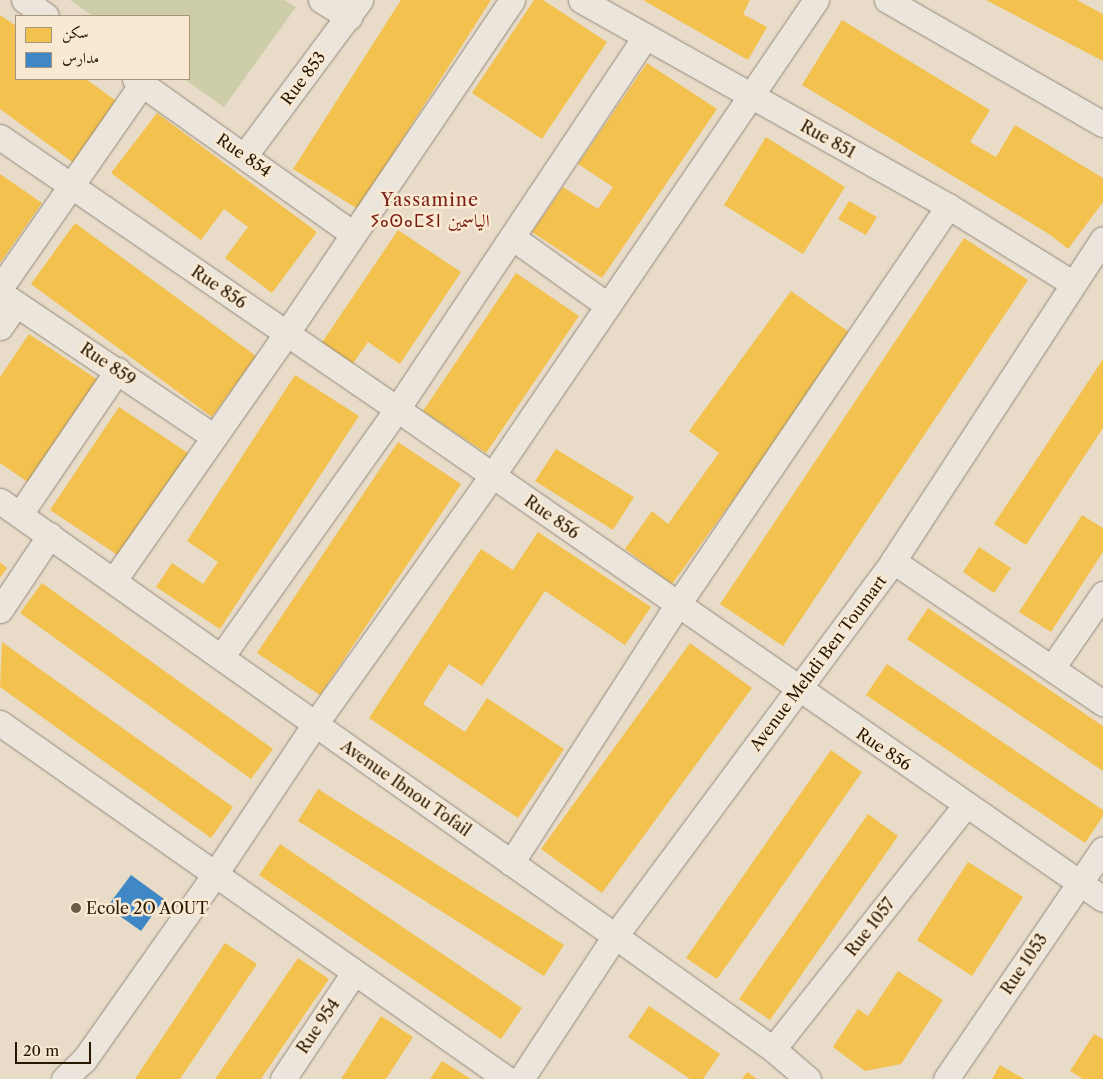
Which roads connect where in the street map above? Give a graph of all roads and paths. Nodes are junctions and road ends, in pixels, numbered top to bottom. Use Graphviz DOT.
graph roads {
  1 [pos="24,0"];
  2 [pos="321,0"];
  3 [pos="512,0"];
  4 [pos="581,0"];
  5 [pos="816,0"];
  6 [pos="887,0"];
  7 [pos="354,8"];
  8 [pos="45,15"];
  9 [pos="646,36"];
  10 [pos="139,81"];
  11 [pos="752,96"];
  12 [pos="1103,124"];
  13 [pos="0,137"];
  14 [pos="245,154"];
  15 [pos="70,185"];
  16 [pos="948,206"];
  17 [pos="352,232"];
  18 [pos="512,237"];
  19 [pos="1103,239"];
  20 [pos="1072,282"];
  21 [pos="5,295"];
  22 [pos="607,305"];
  23 [pos="0,327"];
  24 [pos="286,334"];
  25 [pos="118,370"];
  26 [pos="397,409"];
  27 [pos="214,437"];
  28 [pos="492,476"];
  29 [pos="10,508"];
  30 [pos="50,536"];
  31 [pos="893,561"];
  32 [pos="114,580"];
  33 [pos="1103,594"];
  34 [pos="678,604"];
  35 [pos="0,610"];
  36 [pos="221,657"];
  37 [pos="1052,668"];
  38 [pos="798,690"];
  39 [pos="1103,703"];
  40 [pos="0,723"];
  41 [pos="316,724"];
  42 [pos="966,805"];
  43 [pos="1103,849"];
  44 [pos="511,863"];
  45 [pos="215,874"];
  46 [pos="1080,884"];
  47 [pos="1103,900"];
  48 [pos="615,936"];
  49 [pos="353,974"];
  50 [pos="773,1049"];
  51 [pos="64,1079"];
  52 [pos="283,1079"];
  53 [pos="507,1079"];
  54 [pos="521,1079"];
  55 [pos="808,1079"];
  56 [pos="946,1079"];
  1 -- 8 [label="street"];
  2 -- 7 [label="street"];
  3 -- 17 [label="street"];
  4 -- 9 [label="street, Rue 851"];
  5 -- 11 [label="street"];
  6 -- 12 [label="street"];
  7 -- 14 [label="street, Rue 853"];
  9 -- 11 [label="street, Rue 851"];
  9 -- 18 [label="street"];
  10 -- 14 [label="street, Rue 854"];
  10 -- 15 [label="street"];
  11 -- 16 [label="street, Rue 851"];
  11 -- 22 [label="street"];
  13 -- 15 [label="street, Rue 856"];
  14 -- 17 [label="street, Rue 854"];
  15 -- 21 [label="street"];
  15 -- 24 [label="street, Rue 856"];
  16 -- 20 [label="street, Rue 851"];
  16 -- 34 [label="street"];
  17 -- 24 [label="street"];
  18 -- 22 [label="street"];
  18 -- 26 [label="street"];
  19 -- 20 [label="street, Avenue Mehdi Ben Toumart"];
  20 -- 31 [label="street, Avenue Mehdi Ben Toumart"];
  21 -- 23 [label="street"];
  21 -- 25 [label="street, Rue 859"];
  22 -- 28 [label="street"];
  24 -- 26 [label="street, Rue 856"];
  24 -- 27 [label="street"];
  25 -- 27 [label="street, Rue 859"];
  25 -- 29 [label="street"];
  26 -- 28 [label="street, Rue 856"];
  26 -- 36 [label="street"];
  27 -- 32 [label="street"];
  28 -- 34 [label="street, Rue 856"];
  28 -- 41 [label="street"];
  29 -- 30 [label="street, Avenue Ibnou Tofail"];
  30 -- 32 [label="street, Avenue Ibnou Tofail"];
  30 -- 35 [label="street"];
  31 -- 37 [label="street"];
  31 -- 38 [label="street, Avenue Mehdi Ben Toumart"];
  32 -- 36 [label="street, Avenue Ibnou Tofail"];
  33 -- 37 [label="street"];
  34 -- 38 [label="street, Rue 856"];
  34 -- 44 [label="street"];
  36 -- 41 [label="street, Avenue Ibnou Tofail"];
  37 -- 39 [label="street"];
  38 -- 42 [label="street, Rue 856"];
  38 -- 48 [label="street, Avenue Mehdi Ben Toumart"];
  40 -- 45 [label="street"];
  41 -- 44 [label="street, Avenue Ibnou Tofail"];
  41 -- 45 [label="street"];
  42 -- 46 [label="street, Rue 856"];
  42 -- 50 [label="street, Rue 1057"];
  43 -- 46 [label="street, Rue 1053"];
  44 -- 48 [label="street, Avenue Ibnou Tofail"];
  45 -- 49 [label="street"];
  45 -- 51 [label="street"];
  46 -- 47 [label="street, Rue 856"];
  46 -- 56 [label="street, Rue 1053"];
  48 -- 50 [label="street, Avenue Ibnou Tofail"];
  48 -- 54 [label="street, Avenue Mehdi Ben Toumart"];
  49 -- 52 [label="street, Rue 954"];
  49 -- 53 [label="street"];
  50 -- 55 [label="street, Avenue Ibnou Tofail"];
}
